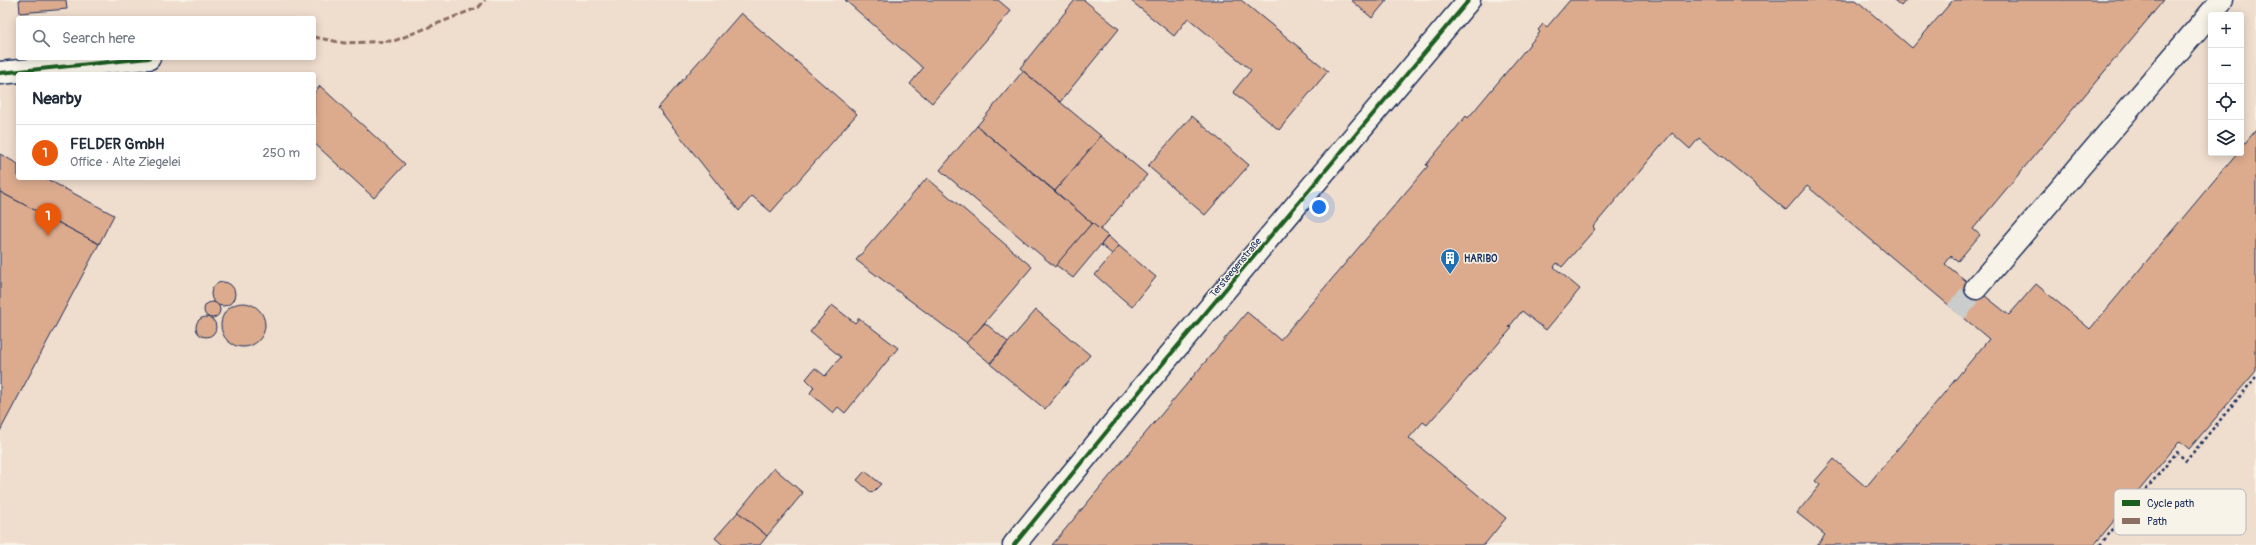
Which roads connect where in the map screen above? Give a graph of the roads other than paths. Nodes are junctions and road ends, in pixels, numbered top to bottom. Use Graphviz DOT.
graph roads {
  1 [pos="1469,0"];
  2 [pos="2222,0"];
  3 [pos="129,60"];
  4 [pos="0,73"];
  5 [pos="1976,288"];
  6 [pos="1014,545"];
  1 -- 6 [label="street, Tersteegenstraße"];
  2 -- 5 [label="street"];
  3 -- 4 [label="street"];
}
